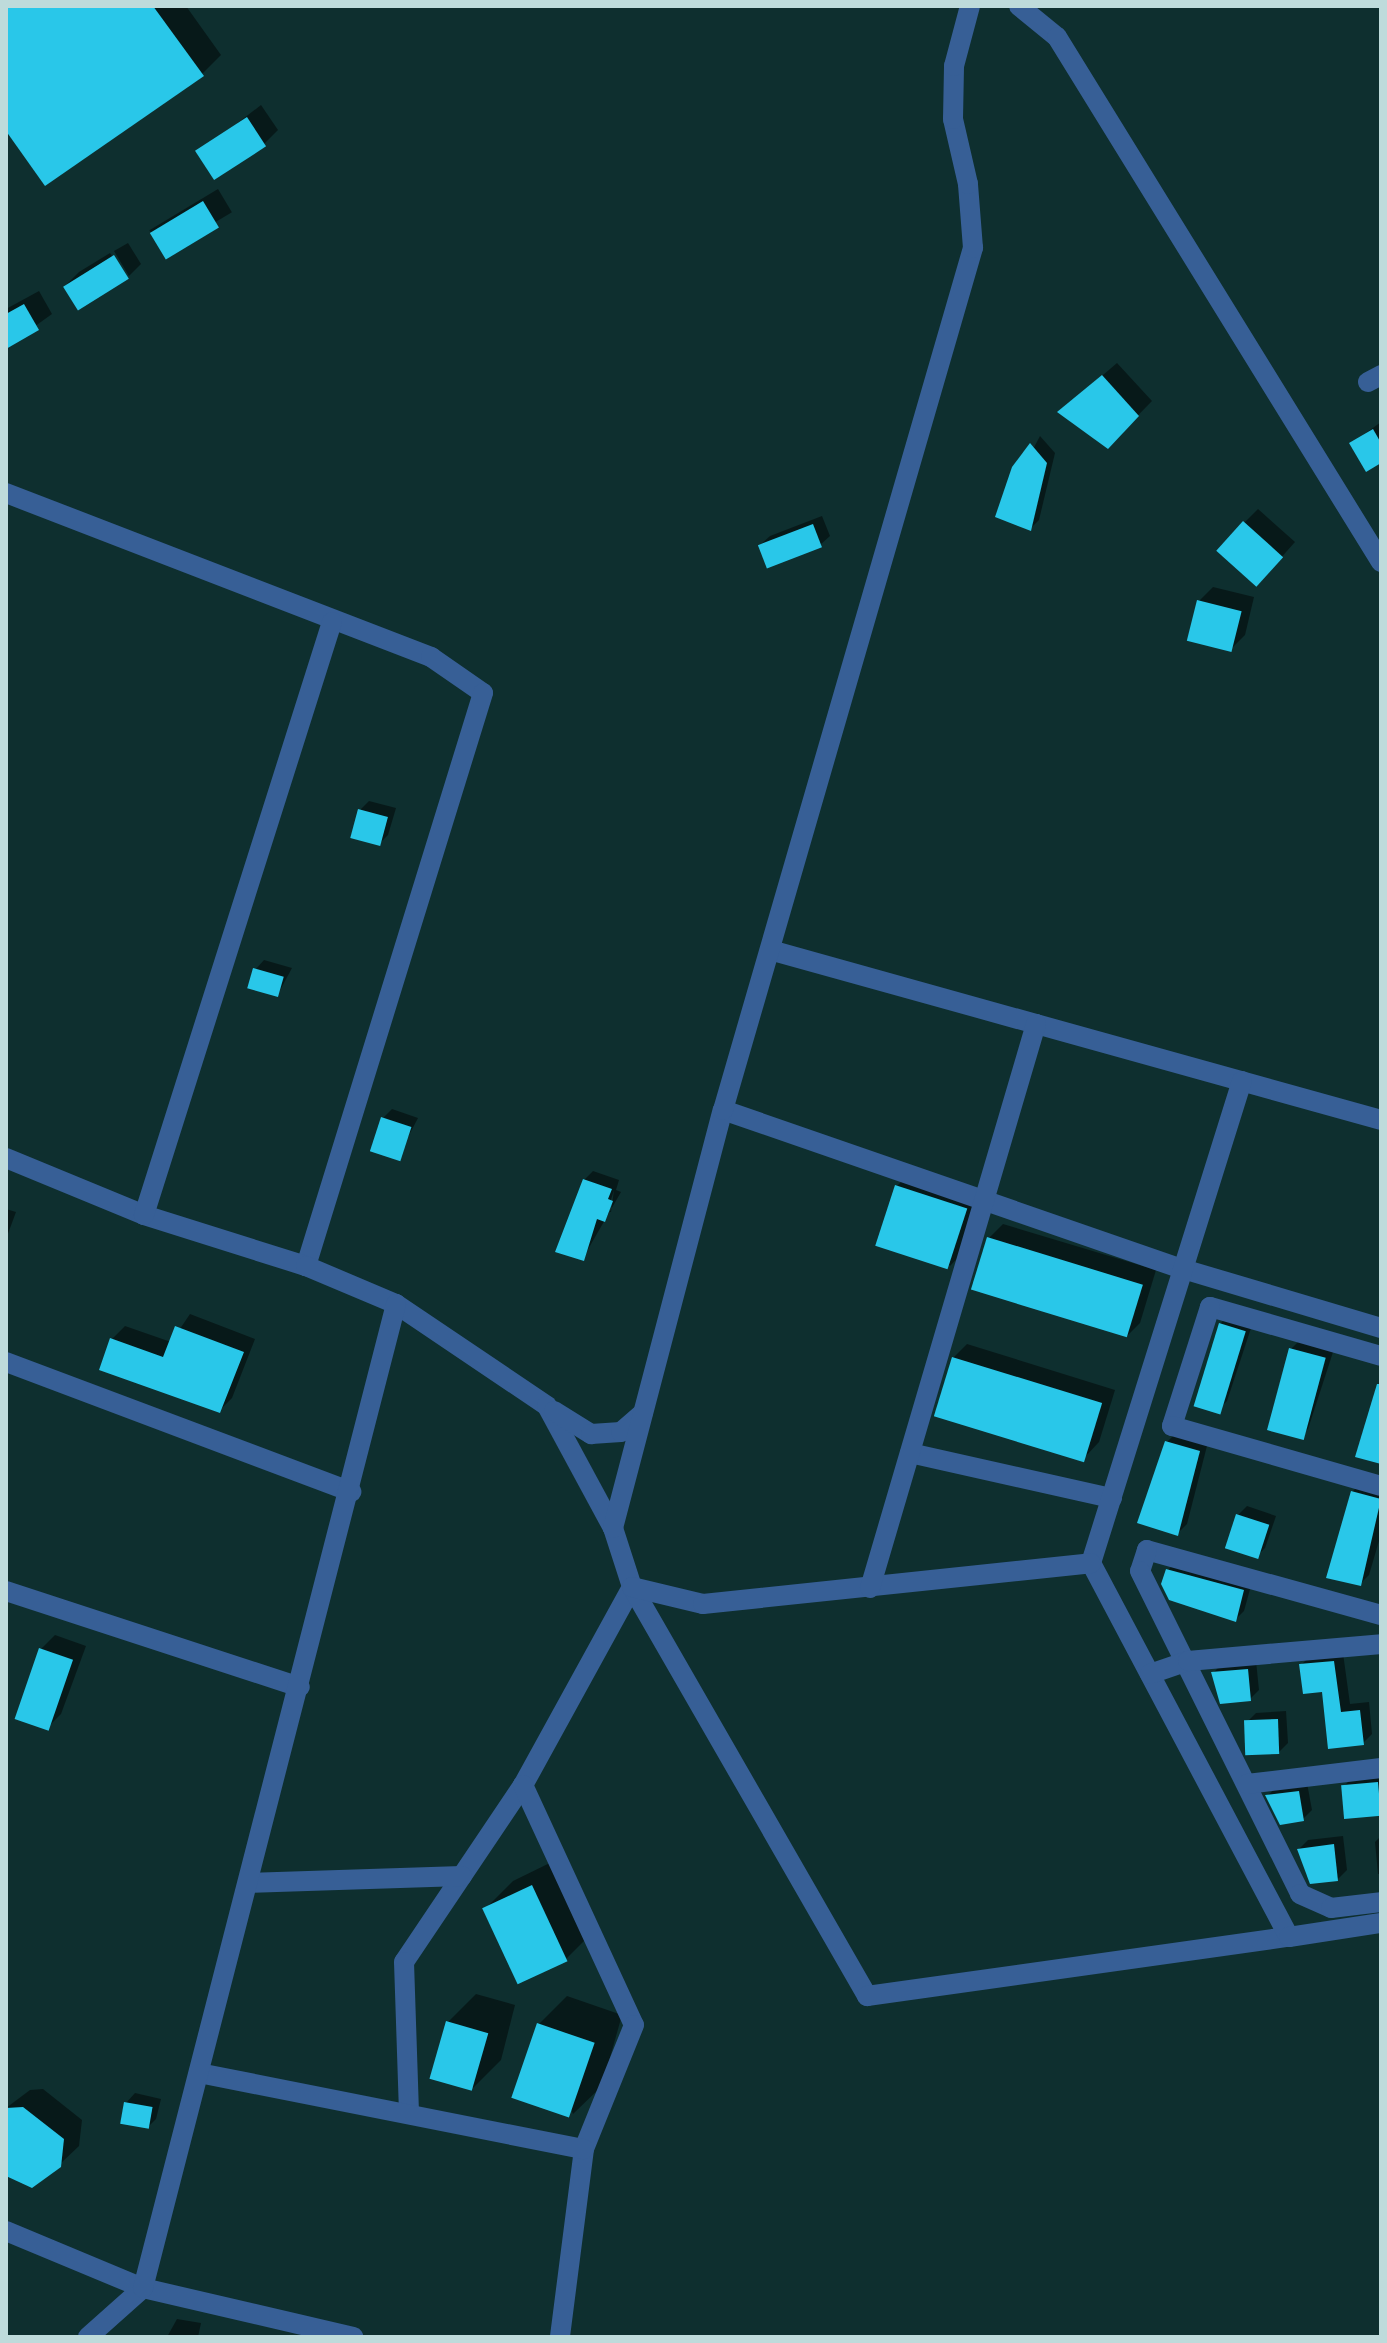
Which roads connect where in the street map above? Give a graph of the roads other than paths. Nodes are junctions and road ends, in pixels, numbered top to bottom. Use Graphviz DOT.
graph roads {
  1 [pos="970,6"];
  2 [pos="1019,6"];
  3 [pos="6,493"];
  4 [pos="1381,562"];
  5 [pos="332,622"];
  6 [pos="770,950"];
  7 [pos="1036,1024"];
  8 [pos="1242,1081"];
  9 [pos="723,1110"];
  10 [pos="1381,1120"];
  11 [pos="6,1158"];
  12 [pos="985,1200"];
  13 [pos="144,1215"];
  14 [pos="306,1266"];
  15 [pos="1183,1269"];
  16 [pos="396,1304"];
  17 [pos="1381,1328"];
  18 [pos="1381,1356"];
  19 [pos="6,1362"];
  20 [pos="547,1406"];
  21 [pos="644,1413"];
  22 [pos="910,1453"];
  23 [pos="1381,1486"];
  24 [pos="351,1492"];
  25 [pos="1112,1498"];
  26 [pos="613,1528"];
  27 [pos="1091,1563"];
  28 [pos="632,1587"];
  29 [pos="870,1588"];
  30 [pos="6,1591"];
  31 [pos="1381,1615"];
  32 [pos="1381,1644"];
  33 [pos="1188,1661"];
  34 [pos="1150,1674"];
  35 [pos="300,1687"];
  36 [pos="1381,1768"];
  37 [pos="1247,1784"];
  38 [pos="523,1785"];
  39 [pos="462,1876"];
  40 [pos="248,1883"];
  41 [pos="1381,1902"];
  42 [pos="1381,1923"];
  43 [pos="1289,1937"];
  44 [pos="199,2073"];
  45 [pos="409,2114"];
  46 [pos="584,2149"];
  47 [pos="6,2231"];
  48 [pos="143,2288"];
  49 [pos="88,2337"];
  50 [pos="353,2337"];
  51 [pos="560,2337"];
  1 -- 6 [label="street"];
  2 -- 4 [label="street"];
  3 -- 5 [label="street"];
  5 -- 13 [label="street"];
  5 -- 14 [label="street"];
  6 -- 7 [label="street"];
  6 -- 9 [label="street"];
  7 -- 8 [label="street"];
  7 -- 12 [label="street"];
  8 -- 10 [label="street"];
  8 -- 15 [label="street"];
  9 -- 12 [label="street"];
  9 -- 21 [label="street"];
  11 -- 13 [label="street"];
  12 -- 15 [label="street"];
  12 -- 22 [label="street"];
  13 -- 14 [label="street"];
  14 -- 16 [label="street"];
  15 -- 17 [label="street"];
  15 -- 25 [label="street"];
  16 -- 20 [label="street"];
  16 -- 24 [label="street"];
  18 -- 23 [label="street"];
  19 -- 24 [label="street"];
  20 -- 21 [label="street"];
  20 -- 26 [label="street"];
  21 -- 26 [label="street"];
  22 -- 25 [label="street"];
  22 -- 29 [label="street"];
  24 -- 35 [label="street"];
  25 -- 27 [label="street"];
  26 -- 28 [label="street"];
  27 -- 29 [label="street"];
  27 -- 34 [label="street"];
  28 -- 29 [label="street"];
  28 -- 38 [label="street"];
  28 -- 43 [label="street"];
  30 -- 35 [label="street"];
  31 -- 33 [label="street"];
  32 -- 33 [label="street"];
  33 -- 34 [label="street"];
  33 -- 37 [label="street"];
  34 -- 43 [label="street"];
  35 -- 40 [label="street"];
  36 -- 37 [label="street"];
  37 -- 41 [label="street"];
  38 -- 39 [label="street"];
  38 -- 46 [label="street"];
  39 -- 40 [label="street"];
  39 -- 45 [label="street"];
  40 -- 44 [label="street"];
  42 -- 43 [label="street"];
  44 -- 45 [label="street"];
  44 -- 48 [label="street"];
  45 -- 46 [label="street"];
  46 -- 51 [label="street"];
  47 -- 48 [label="street"];
  48 -- 49 [label="street"];
  48 -- 50 [label="street"];
}
